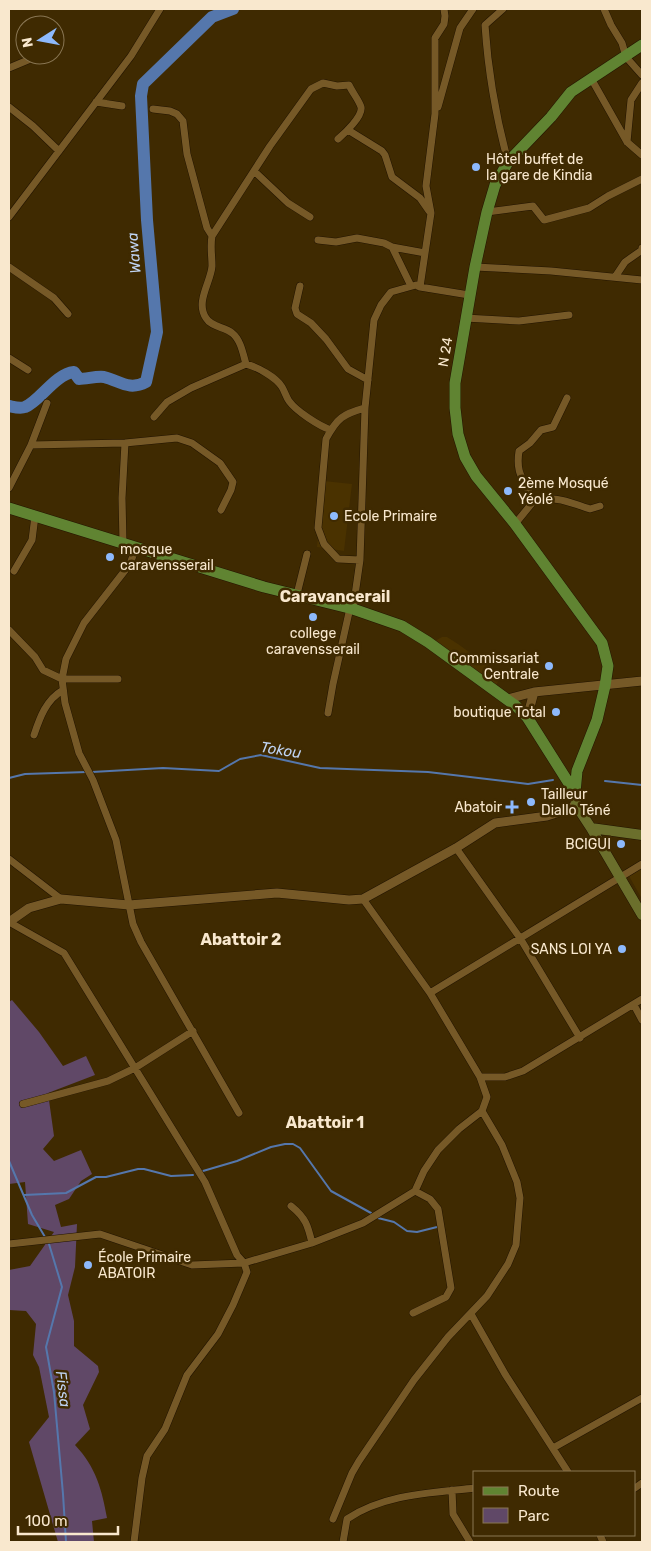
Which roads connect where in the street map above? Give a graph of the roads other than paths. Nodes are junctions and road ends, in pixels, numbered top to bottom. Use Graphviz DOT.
graph roads {
  1 [pos="160,9"];
  2 [pos="444,9"];
  3 [pos="473,9"];
  4 [pos="503,9"];
  5 [pos="604,9"];
  6 [pos="642,45"];
  7 [pos="626,56"];
  8 [pos="642,75"];
  9 [pos="592,80"];
  10 [pos="642,83"];
  11 [pos="96,102"];
  12 [pos="122,106"];
  13 [pos="9,107"];
  14 [pos="153,109"];
  15 [pos="436,114"];
  16 [pos="348,130"];
  17 [pos="338,139"];
  18 [pos="627,142"];
  19 [pos="59,151"];
  20 [pos="642,155"];
  21 [pos="508,162"];
  22 [pos="254,171"];
  23 [pos="642,178"];
  24 [pos="486,212"];
  25 [pos="431,214"];
  26 [pos="9,217"];
  27 [pos="310,217"];
  28 [pos="212,236"];
  29 [pos="318,240"];
  30 [pos="392,247"];
  31 [pos="642,248"];
  32 [pos="425,253"];
  33 [pos="9,267"];
  34 [pos="475,267"];
  35 [pos="615,277"];
  36 [pos="642,280"];
  37 [pos="300,286"];
  38 [pos="411,286"];
  39 [pos="420,287"];
  40 [pos="469,295"];
  41 [pos="68,314"];
  42 [pos="569,315"];
  43 [pos="465,318"];
  44 [pos="9,358"];
  45 [pos="246,364"];
  46 [pos="28,370"];
  47 [pos="368,380"];
  48 [pos="567,398"];
  49 [pos="47,403"];
  50 [pos="365,408"];
  51 [pos="154,417"];
  52 [pos="331,430"];
  53 [pos="125,443"];
  54 [pos="31,445"];
  55 [pos="9,488"];
  56 [pos="533,502"];
  57 [pos="600,506"];
  58 [pos="9,508"];
  59 [pos="221,510"];
  60 [pos="35,516"];
  61 [pos="515,524"];
  62 [pos="124,543"];
  63 [pos="136,546"];
  64 [pos="306,554"];
  65 [pos="360,560"];
  66 [pos="14,571"];
  67 [pos="297,594"];
  68 [pos="352,608"];
  69 [pos="9,630"];
  70 [pos="62,679"];
  71 [pos="118,679"];
  72 [pos="642,681"];
  73 [pos="605,686"];
  74 [pos="63,690"];
  75 [pos="534,692"];
  76 [pos="512,702"];
  77 [pos="328,713"];
  78 [pos="527,718"];
  79 [pos="34,735"];
  80 [pos="575,793"];
  81 [pos="576,805"];
  82 [pos="591,828"];
  83 [pos="642,835"];
  84 [pos="456,848"];
  85 [pos="9,859"];
  86 [pos="642,864"];
  87 [pos="620,877"];
  88 [pos="61,899"];
  89 [pos="364,899"];
  90 [pos="129,905"];
  91 [pos="642,915"];
  92 [pos="9,922"];
  93 [pos="520,938"];
  94 [pos="430,993"];
  95 [pos="642,999"];
  96 [pos="634,1004"];
  97 [pos="642,1020"];
  98 [pos="193,1031"];
  99 [pos="580,1038"];
  100 [pos="135,1068"];
  101 [pos="480,1077"];
  102 [pos="23,1104"];
  103 [pos="482,1111"];
  104 [pos="239,1113"];
  105 [pos="415,1192"];
  106 [pos="291,1206"];
  107 [pos="312,1243"];
  108 [pos="9,1244"];
  109 [pos="244,1263"];
  110 [pos="413,1313"];
  111 [pos="471,1314"];
  112 [pos="642,1398"];
  113 [pos="553,1448"];
  114 [pos="567,1471"];
  115 [pos="473,1488"];
  116 [pos="452,1490"];
  117 [pos="333,1519"];
  118 [pos="134,1542"];
  119 [pos="343,1542"];
  120 [pos="470,1542"];
  1 -- 11 [label="street"];
  2 -- 15 [label="street"];
  3 -- 15 [label="street"];
  4 -- 21 [label="street"];
  5 -- 7 [label="street"];
  6 -- 7 [label="main road, N 24"];
  7 -- 8 [label="street"];
  7 -- 9 [label="main road, N 24"];
  9 -- 18 [label="street"];
  9 -- 21 [label="main road, N 24"];
  10 -- 18 [label="street"];
  11 -- 12 [label="street"];
  11 -- 19 [label="street"];
  13 -- 19 [label="street"];
  14 -- 28 [label="street"];
  15 -- 25 [label="street"];
  16 -- 17 [label="street"];
  16 -- 22 [label="street"];
  16 -- 25 [label="street"];
  18 -- 20 [label="street"];
  19 -- 26 [label="street"];
  21 -- 24 [label="main road, N 24"];
  22 -- 27 [label="street"];
  22 -- 28 [label="street"];
  23 -- 24 [label="street"];
  24 -- 34 [label="main road, N 24"];
  25 -- 32 [label="street"];
  28 -- 45 [label="street"];
  29 -- 30 [label="street"];
  30 -- 32 [label="street"];
  30 -- 38 [label="street"];
  31 -- 35 [label="street"];
  32 -- 39 [label="street"];
  33 -- 41 [label="street"];
  34 -- 35 [label="street"];
  34 -- 40 [label="main road, N 24"];
  35 -- 36 [label="street"];
  37 -- 47 [label="street"];
  38 -- 39 [label="street"];
  38 -- 47 [label="street"];
  39 -- 40 [label="street"];
  40 -- 43 [label="main road, N 24"];
  42 -- 43 [label="street"];
  43 -- 61 [label="main road, N 24"];
  44 -- 46 [label="street"];
  45 -- 51 [label="street"];
  45 -- 52 [label="street"];
  47 -- 50 [label="street"];
  48 -- 56 [label="street"];
  49 -- 54 [label="street"];
  50 -- 52 [label="street"];
  50 -- 65 [label="street"];
  52 -- 65 [label="street"];
  53 -- 54 [label="street"];
  53 -- 59 [label="street"];
  53 -- 62 [label="street"];
  54 -- 55 [label="street"];
  56 -- 57 [label="street"];
  56 -- 61 [label="street"];
  58 -- 60 [label="main road"];
  60 -- 62 [label="main road"];
  60 -- 66 [label="street"];
  61 -- 73 [label="main road, N 24"];
  62 -- 63 [label="main road"];
  63 -- 67 [label="main road"];
  63 -- 70 [label="street"];
  64 -- 67 [label="street"];
  65 -- 68 [label="street"];
  67 -- 68 [label="main road"];
  68 -- 76 [label="main road"];
  68 -- 77 [label="street"];
  69 -- 70 [label="street"];
  70 -- 71 [label="street"];
  70 -- 74 [label="street"];
  72 -- 73 [label="street"];
  73 -- 75 [label="street"];
  73 -- 80 [label="main road, N 24"];
  74 -- 79 [label="street"];
  74 -- 90 [label="street"];
  75 -- 76 [label="street"];
  75 -- 78 [label="street"];
  76 -- 78 [label="main road"];
  78 -- 80 [label="main road"];
  80 -- 81 [label="main road"];
  81 -- 82 [label="main road"];
  81 -- 84 [label="street"];
  82 -- 83 [label="main road"];
  82 -- 87 [label="main road"];
  84 -- 89 [label="street"];
  84 -- 93 [label="street"];
  85 -- 88 [label="street"];
  86 -- 87 [label="street"];
  87 -- 91 [label="main road"];
  87 -- 93 [label="street"];
  88 -- 90 [label="street"];
  88 -- 92 [label="street"];
  89 -- 90 [label="street"];
  89 -- 94 [label="street"];
  90 -- 98 [label="street"];
  92 -- 100 [label="street"];
  93 -- 94 [label="street"];
  93 -- 99 [label="street"];
  94 -- 101 [label="street"];
  95 -- 96 [label="street"];
  96 -- 97 [label="street"];
  96 -- 99 [label="street"];
  98 -- 100 [label="street"];
  98 -- 104 [label="street"];
  99 -- 101 [label="street"];
  100 -- 102 [label="street"];
  100 -- 109 [label="street"];
  101 -- 103 [label="street"];
  103 -- 105 [label="street"];
  103 -- 111 [label="street"];
  105 -- 107 [label="street"];
  105 -- 110 [label="street"];
  106 -- 107 [label="street"];
  107 -- 109 [label="street"];
  108 -- 109 [label="street"];
  109 -- 118 [label="street"];
  111 -- 113 [label="street"];
  111 -- 117 [label="street"];
  112 -- 113 [label="street"];
  113 -- 114 [label="street"];
  115 -- 116 [label="street"];
  116 -- 119 [label="street"];
  116 -- 120 [label="street"];
}
